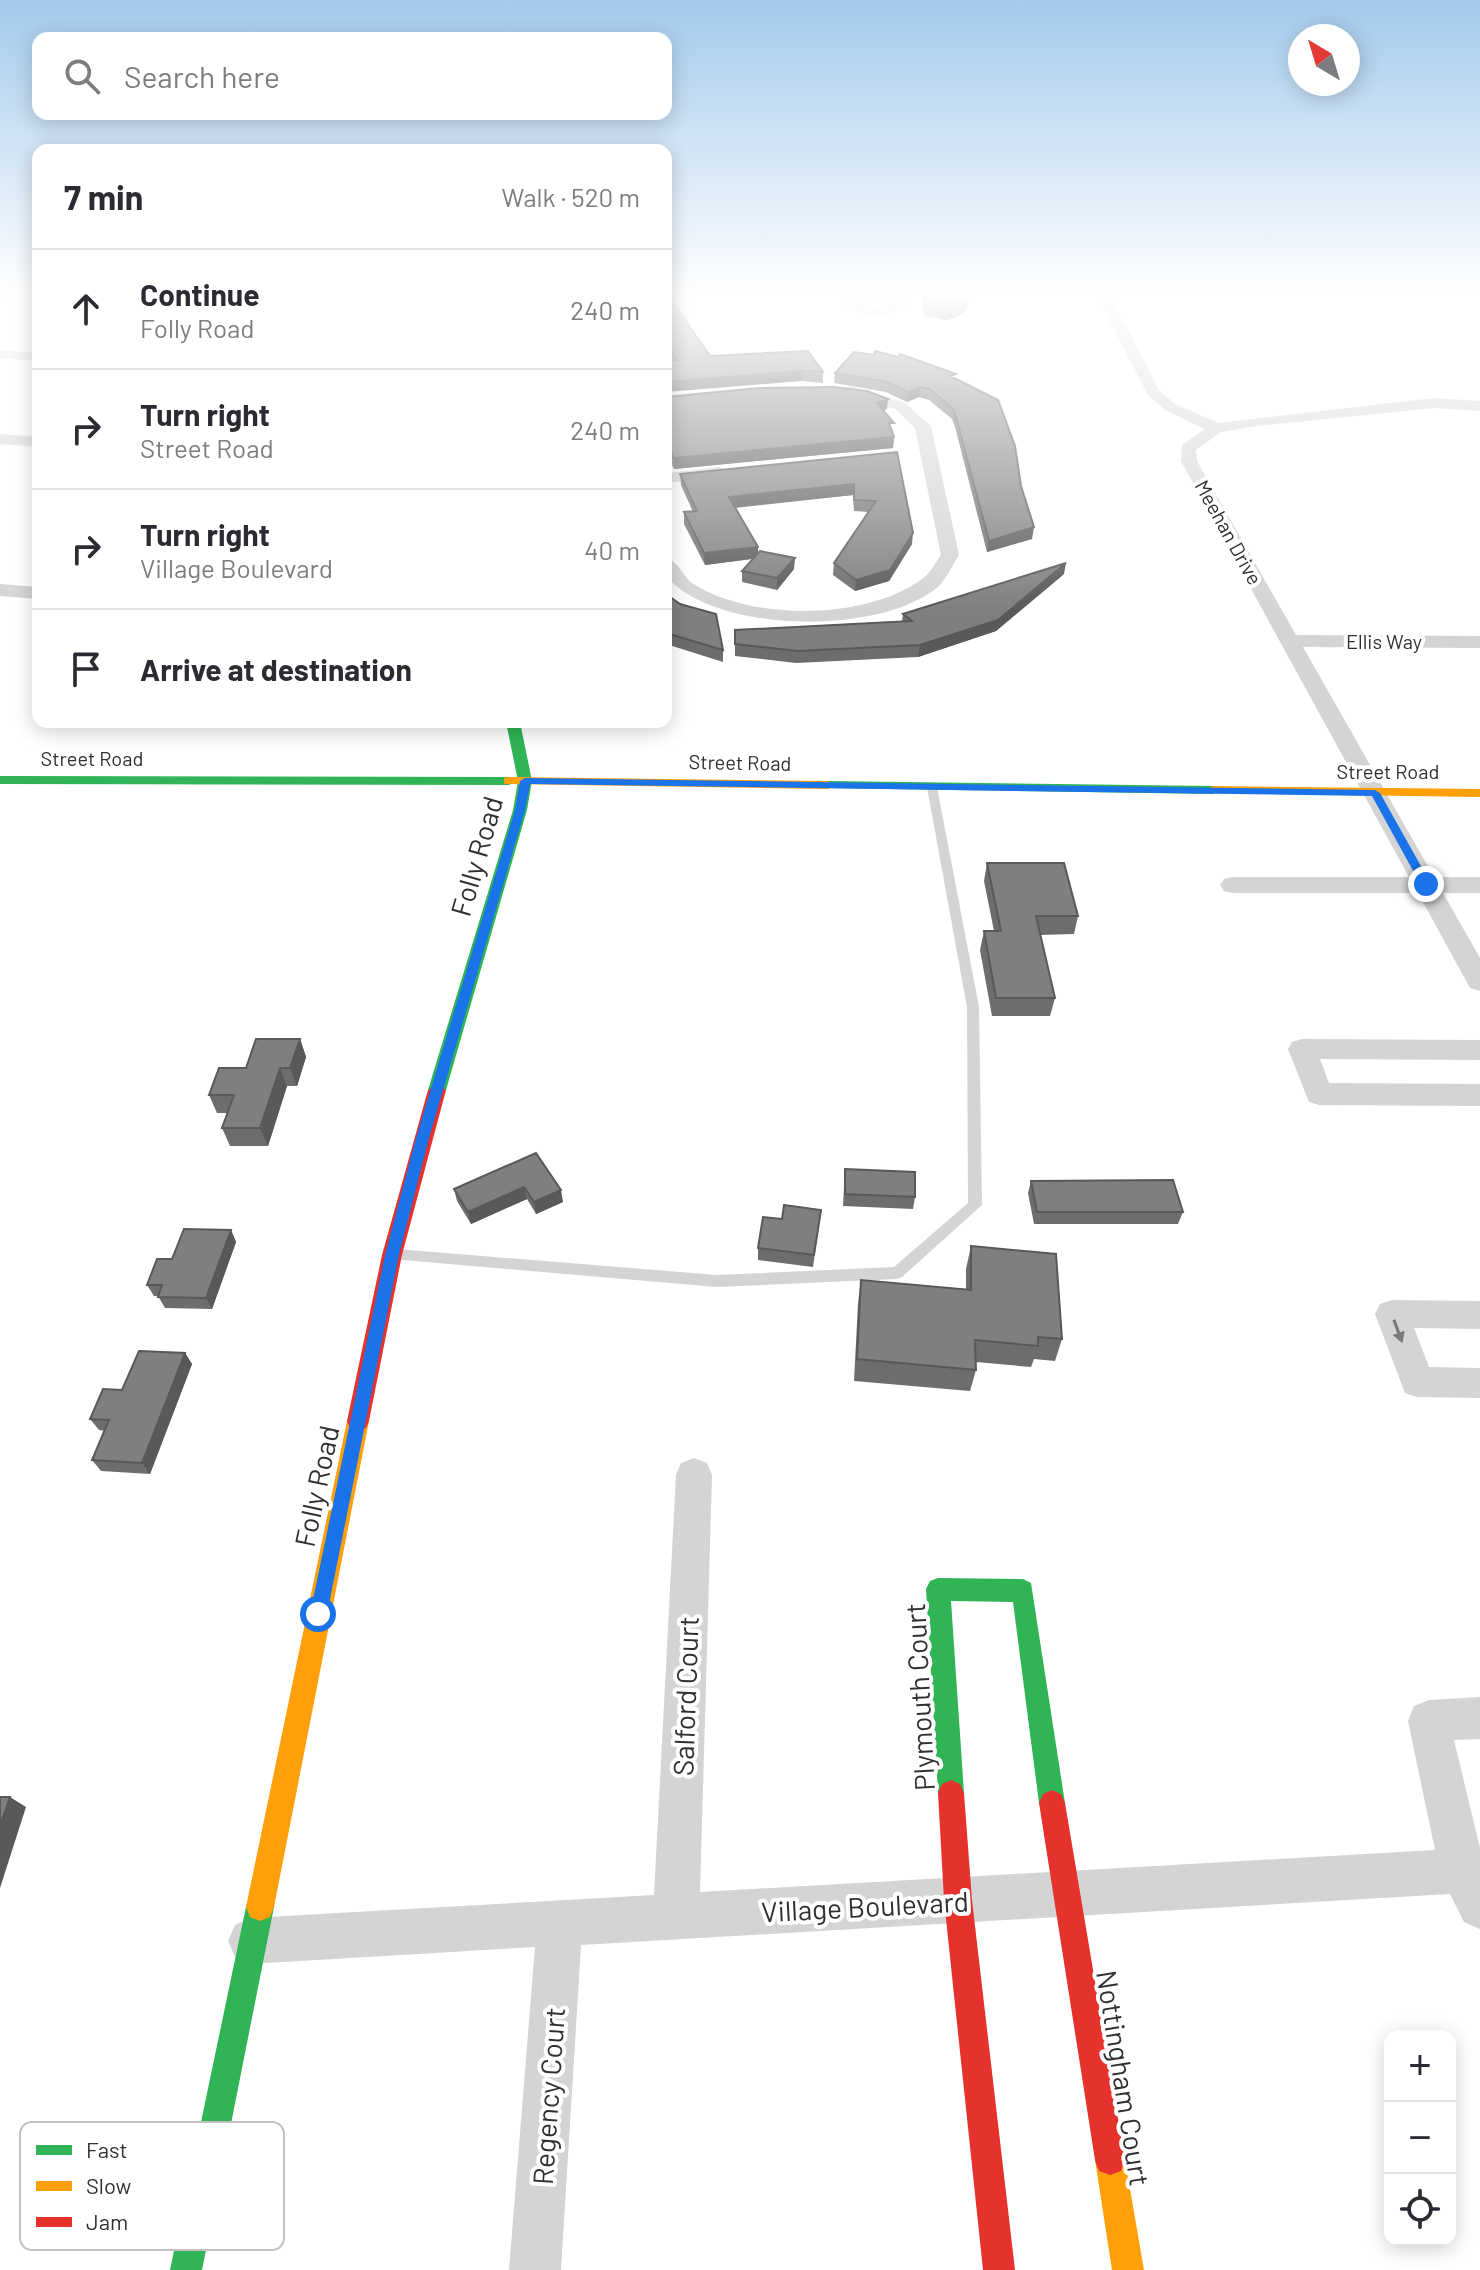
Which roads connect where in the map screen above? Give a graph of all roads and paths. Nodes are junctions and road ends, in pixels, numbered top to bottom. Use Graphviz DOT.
graph roads {
  1 [pos="880,399"];
  2 [pos="1161,399"];
  3 [pos="1480,406"];
  4 [pos="1216,428"];
  5 [pos="0,439"];
  6 [pos="32,442"];
  7 [pos="743,470"];
  8 [pos="672,477"];
  9 [pos="672,574"];
  10 [pos="0,590"];
  11 [pos="32,593"];
  12 [pos="1289,641"];
  13 [pos="1480,642"];
  14 [pos="514,728"];
  15 [pos="0,780"];
  16 [pos="525,781"];
  17 [pos="932,787"];
  18 [pos="1375,793"];
  19 [pos="1480,793"];
  20 [pos="1426,884"];
  21 [pos="1233,885"];
  22 [pos="1480,885"];
  23 [pos="1480,982"];
  24 [pos="1480,1050"];
  25 [pos="1480,1095"];
  26 [pos="392,1255"];
  27 [pos="1480,1315"];
  28 [pos="1480,1383"];
  29 [pos="694,1475"];
  30 [pos="1480,1718"];
  31 [pos="1474,1882"];
  32 [pos="1065,1894"];
  33 [pos="958,1900"];
  34 [pos="676,1917"];
  35 [pos="560,1923"];
  36 [pos="251,1941"];
  37 [pos="215,2122"];
  38 [pos="190,2250"];
  39 [pos="186,2270"];
  40 [pos="535,2270"];
  41 [pos="999,2270"];
  42 [pos="1128,2270"];
  1 -- 9 [label="street"];
  2 -- 4 [label="street"];
  3 -- 4 [label="street"];
  4 -- 12 [label="street, Meehan Drive"];
  5 -- 6 [label="street"];
  7 -- 8 [label="street"];
  10 -- 11 [label="street"];
  12 -- 13 [label="street, Ellis Way"];
  12 -- 18 [label="street, Meehan Drive"];
  14 -- 16 [label="street, Folly Road"];
  15 -- 16 [label="street, Street Road"];
  16 -- 17 [label="street, Street Road"];
  16 -- 26 [label="street, Folly Road"];
  17 -- 18 [label="street, Street Road"];
  17 -- 26 [label="lane"];
  18 -- 19 [label="street, Street Road"];
  18 -- 20 [label="street"];
  20 -- 21 [label="street"];
  20 -- 22 [label="street"];
  20 -- 23 [label="street"];
  24 -- 25 [label="street"];
  26 -- 36 [label="street, Folly Road"];
  27 -- 28 [label="street, one-way"];
  29 -- 34 [label="street, Salford Court"];
  30 -- 31 [label="street"];
  31 -- 32 [label="street, Village Boulevard"];
  32 -- 33 [label="street, Village Boulevard"];
  32 -- 33 [label="street, Plymouth Court"];
  32 -- 42 [label="street, Nottingham Court"];
  33 -- 34 [label="street, Village Boulevard"];
  33 -- 41 [label="street"];
  34 -- 35 [label="street, Village Boulevard"];
  35 -- 36 [label="street, Village Boulevard"];
  35 -- 40 [label="street, Regency Court"];
  36 -- 37 [label="street, Folly Road"];
  38 -- 39 [label="street, Folly Road"];
}
